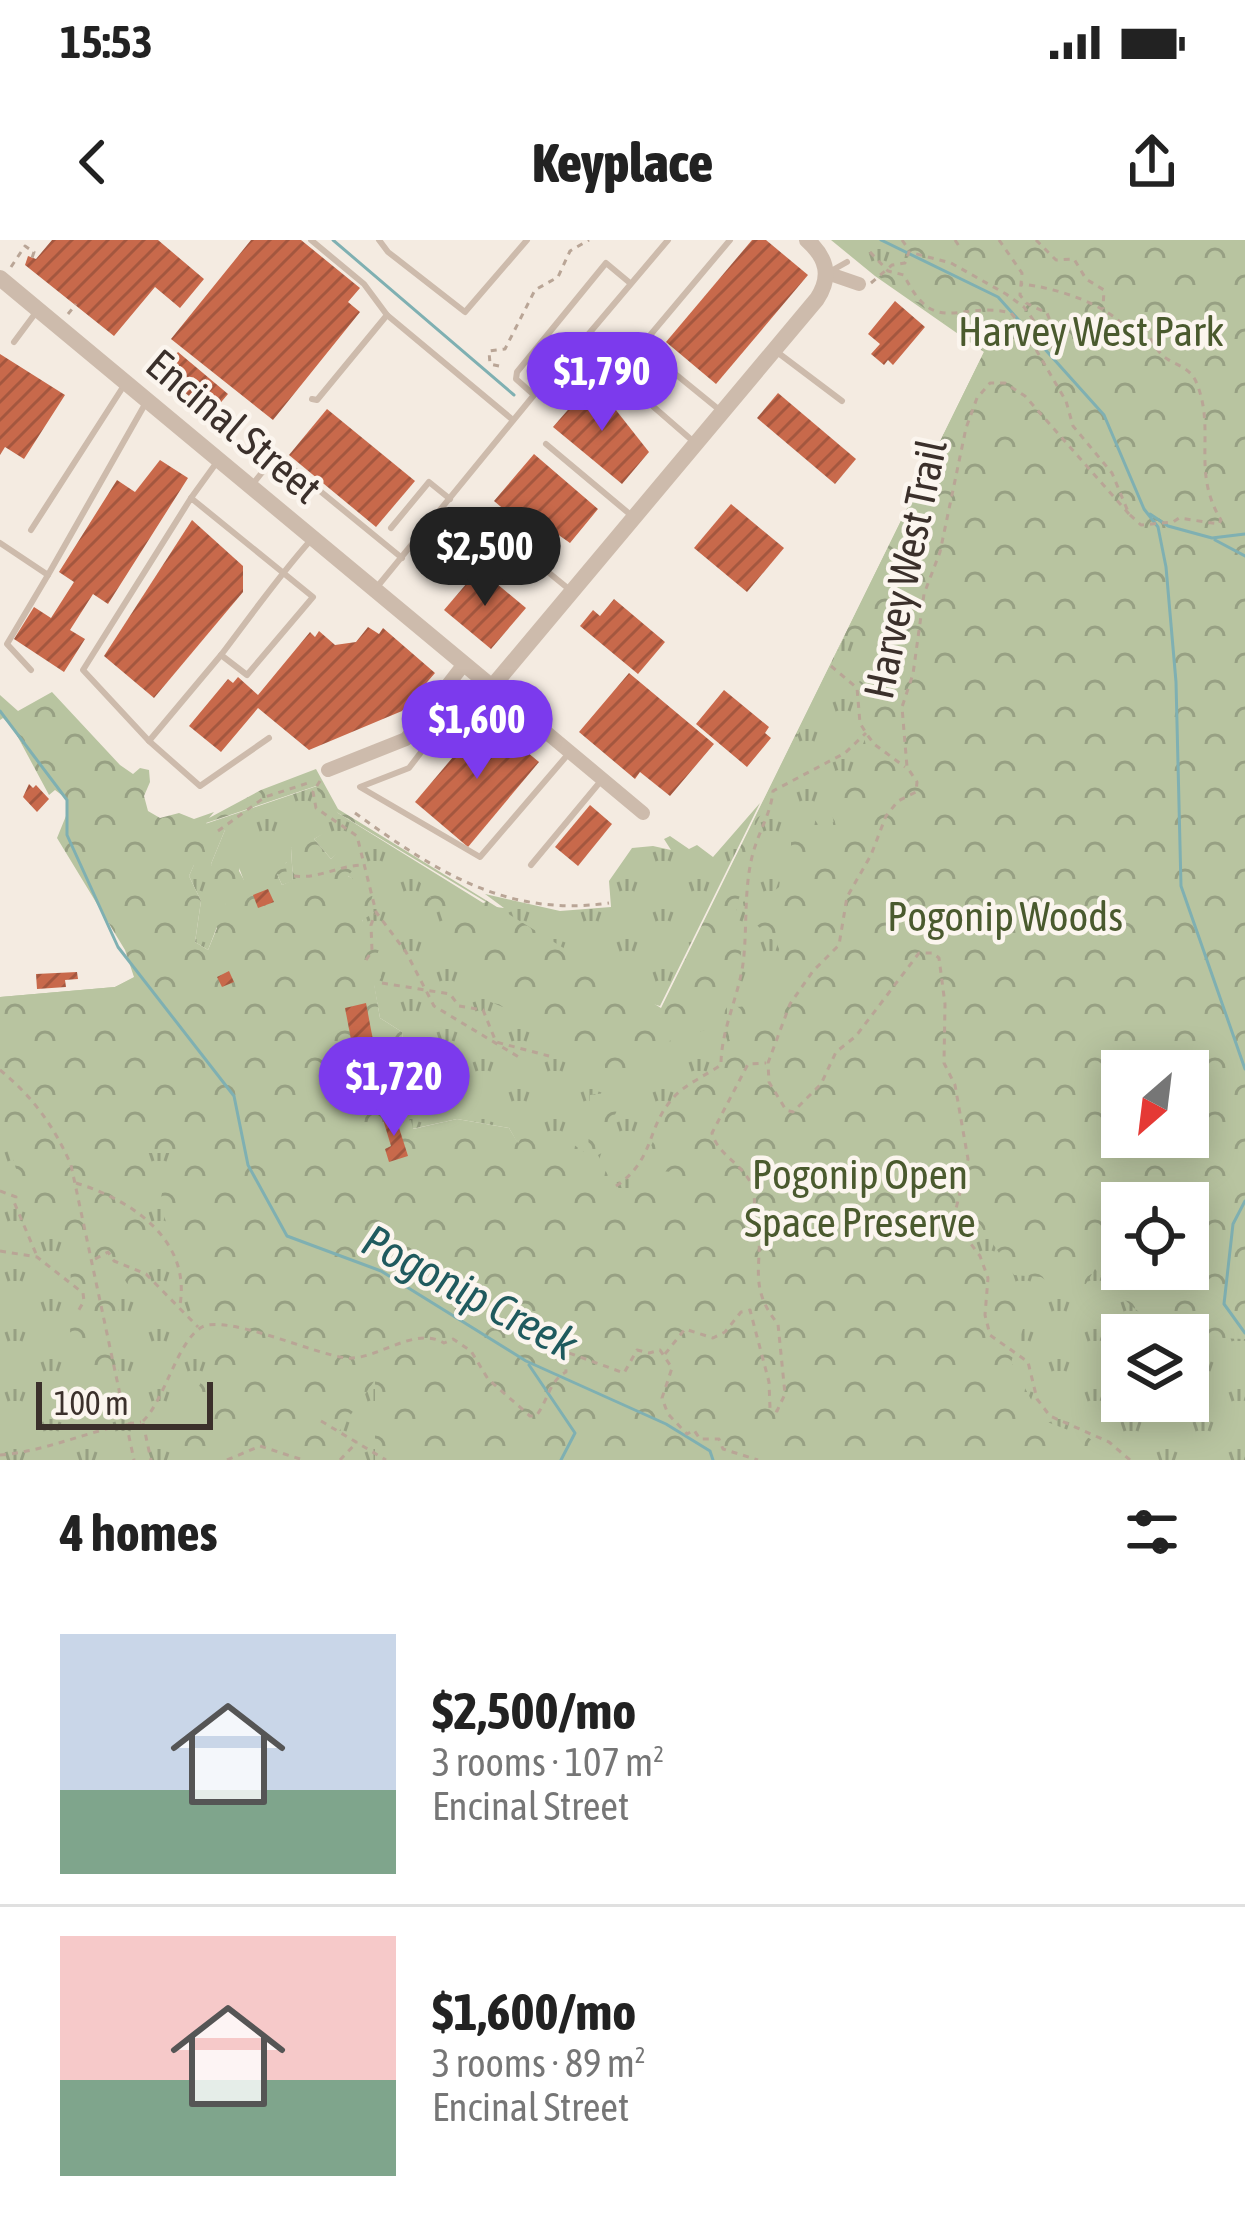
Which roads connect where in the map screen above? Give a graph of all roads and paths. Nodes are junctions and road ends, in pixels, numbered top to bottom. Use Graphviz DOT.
graph roads {
  1 [pos="311,240"];
  2 [pos="379,240"];
  3 [pos="527,240"];
  4 [pos="589,240"];
  5 [pos="668,240"];
  6 [pos="730,240"];
  7 [pos="807,240"];
  8 [pos="902,240"];
  9 [pos="999,240"];
  10 [pos="1036,240"];
  11 [pos="870,252"];
  12 [pos="32,258"];
  13 [pos="847,262"];
  14 [pos="905,263"];
  15 [pos="888,271"];
  16 [pos="5,273"];
  17 [pos="827,273"];
  18 [pos="630,283"];
  19 [pos="865,283"];
  20 [pos="1022,284"];
  21 [pos="76,304"];
  22 [pos="38,310"];
  23 [pos="1103,310"];
  24 [pos="67,315"];
  25 [pos="387,315"];
  26 [pos="14,342"];
  27 [pos="774,350"];
  28 [pos="499,367"];
  29 [pos="618,376"];
  30 [pos="126,382"];
  31 [pos="534,395"];
  32 [pos="312,399"];
  33 [pos="148,401"];
  34 [pos="842,401"];
  35 [pos="722,412"];
  36 [pos="513,420"];
  37 [pos="546,444"];
  38 [pos="696,444"];
  39 [pos="219,460"];
  40 [pos="251,487"];
  41 [pos="191,498"];
  42 [pos="450,500"];
  43 [pos="1129,514"];
  44 [pos="634,518"];
  45 [pos="489,524"];
  46 [pos="391,528"];
  47 [pos="31,530"];
  48 [pos="313,538"];
  49 [pos="0,543"];
  50 [pos="401,558"];
  51 [pos="284,573"];
  52 [pos="48,574"];
  53 [pos="375,590"];
  54 [pos="572,592"];
  55 [pos="221,655"];
  56 [pos="464,664"];
  57 [pos="831,665"];
  58 [pos="31,670"];
  59 [pos="486,682"];
  60 [pos="866,733"];
  61 [pos="269,738"];
  62 [pos="149,741"];
  63 [pos="570,752"];
  64 [pos="907,767"];
  65 [pos="328,770"];
  66 [pos="602,779"];
  67 [pos="308,783"];
  68 [pos="355,813"];
  69 [pos="644,813"];
  70 [pos="218,831"];
  71 [pos="365,865"];
  72 [pos="531,865"];
  73 [pos="294,876"];
  74 [pos="609,903"];
  75 [pos="376,912"];
  76 [pos="366,960"];
  77 [pos="382,983"];
  78 [pos="427,992"];
  79 [pos="496,1042"];
  80 [pos="549,1056"];
  81 [pos="522,1059"];
  82 [pos="768,1063"];
  83 [pos="0,1070"];
  84 [pos="75,1182"];
  85 [pos="616,1186"];
  86 [pos="0,1191"];
  87 [pos="0,1251"];
  88 [pos="37,1257"];
  89 [pos="92,1261"];
  90 [pos="180,1305"];
  91 [pos="77,1313"];
  92 [pos="199,1328"];
  93 [pos="664,1355"];
  94 [pos="142,1421"];
  95 [pos="321,1421"];
  96 [pos="128,1423"];
  97 [pos="358,1441"];
  98 [pos="0,1455"];
  99 [pos="134,1460"];
  100 [pos="151,1460"];
  101 [pos="227,1460"];
  102 [pos="303,1460"];
  103 [pos="340,1460"];
  104 [pos="386,1460"];
  105 [pos="758,1460"];
  106 [pos="1130,1460"];
  1 -- 25 [label="lane"];
  2 -- 3 [label="lane"];
  4 -- 28 [label="path"];
  5 -- 18 [label="lane"];
  6 -- 35 [label="lane"];
  7 -- 17 [label="street"];
  8 -- 14 [label="path"];
  9 -- 20 [label="path"];
  10 -- 23 [label="path"];
  11 -- 15 [label="path"];
  12 -- 16 [label="path"];
  13 -- 17 [label="lane"];
  14 -- 15 [label="path"];
  14 -- 20 [label="path"];
  15 -- 19 [label="path"];
  15 -- 43 [label="path"];
  16 -- 22 [label="street, Encinal Street"];
  17 -- 19 [label="street"];
  17 -- 27 [label="street"];
  18 -- 31 [label="lane"];
  18 -- 31 [label="lane"];
  20 -- 23 [label="path"];
  21 -- 24 [label="path"];
  22 -- 26 [label="lane"];
  22 -- 30 [label="street, Encinal Street"];
  23 -- 43 [label="path, Harvey West Trail"];
  25 -- 32 [label="lane"];
  25 -- 36 [label="lane"];
  27 -- 34 [label="lane"];
  27 -- 35 [label="street"];
  29 -- 38 [label="lane"];
  30 -- 33 [label="street, Encinal Street"];
  30 -- 47 [label="lane"];
  31 -- 36 [label="lane"];
  33 -- 39 [label="street, Encinal Street"];
  33 -- 52 [label="lane"];
  35 -- 38 [label="street"];
  36 -- 42 [label="lane"];
  37 -- 44 [label="lane"];
  38 -- 44 [label="street"];
  39 -- 40 [label="street, Encinal Street"];
  39 -- 41 [label="lane"];
  40 -- 48 [label="street, Encinal Street"];
  40 -- 50 [label="lane"];
  41 -- 51 [label="lane"];
  41 -- 62 [label="lane"];
  42 -- 46 [label="lane"];
  42 -- 50 [label="lane"];
  43 -- 64 [label="path, Harvey West Trail"];
  44 -- 54 [label="street"];
  45 -- 54 [label="lane"];
  48 -- 51 [label="lane"];
  48 -- 53 [label="street, Encinal Street"];
  49 -- 52 [label="lane"];
  50 -- 53 [label="lane"];
  51 -- 55 [label="lane"];
  51 -- 55 [label="lane"];
  52 -- 58 [label="lane"];
  53 -- 56 [label="street, Encinal Street"];
  54 -- 59 [label="street"];
  55 -- 62 [label="lane"];
  56 -- 59 [label="street, Encinal Street"];
  56 -- 65 [label="street"];
  57 -- 60 [label="path"];
  59 -- 63 [label="street, Encinal Street"];
  59 -- 63 [label="lane"];
  60 -- 64 [label="path"];
  60 -- 85 [label="path"];
  61 -- 62 [label="lane"];
  63 -- 66 [label="street, Encinal Street"];
  64 -- 82 [label="path, Harvey West Trail"];
  65 -- 71 [label="path"];
  66 -- 69 [label="street, Encinal Street"];
  66 -- 72 [label="lane"];
  67 -- 70 [label="path"];
  68 -- 74 [label="path"];
  71 -- 73 [label="path"];
  71 -- 75 [label="path"];
  75 -- 76 [label="path"];
  75 -- 78 [label="path"];
  77 -- 78 [label="path"];
  78 -- 79 [label="path"];
  78 -- 79 [label="path"];
  79 -- 80 [label="path"];
  79 -- 81 [label="path"];
  82 -- 93 [label="path"];
  82 -- 106 [label="path"];
  83 -- 84 [label="path"];
  84 -- 89 [label="path"];
  84 -- 90 [label="path"];
  86 -- 88 [label="path"];
  87 -- 88 [label="path"];
  88 -- 91 [label="path"];
  89 -- 90 [label="path"];
  89 -- 96 [label="path"];
  90 -- 92 [label="path"];
  92 -- 93 [label="path"];
  92 -- 94 [label="path"];
  93 -- 105 [label="path"];
  94 -- 96 [label="path"];
  94 -- 100 [label="path"];
  95 -- 97 [label="path"];
  96 -- 98 [label="path"];
  96 -- 99 [label="path"];
  97 -- 103 [label="path"];
  97 -- 104 [label="path"];
  101 -- 102 [label="path"];
}
